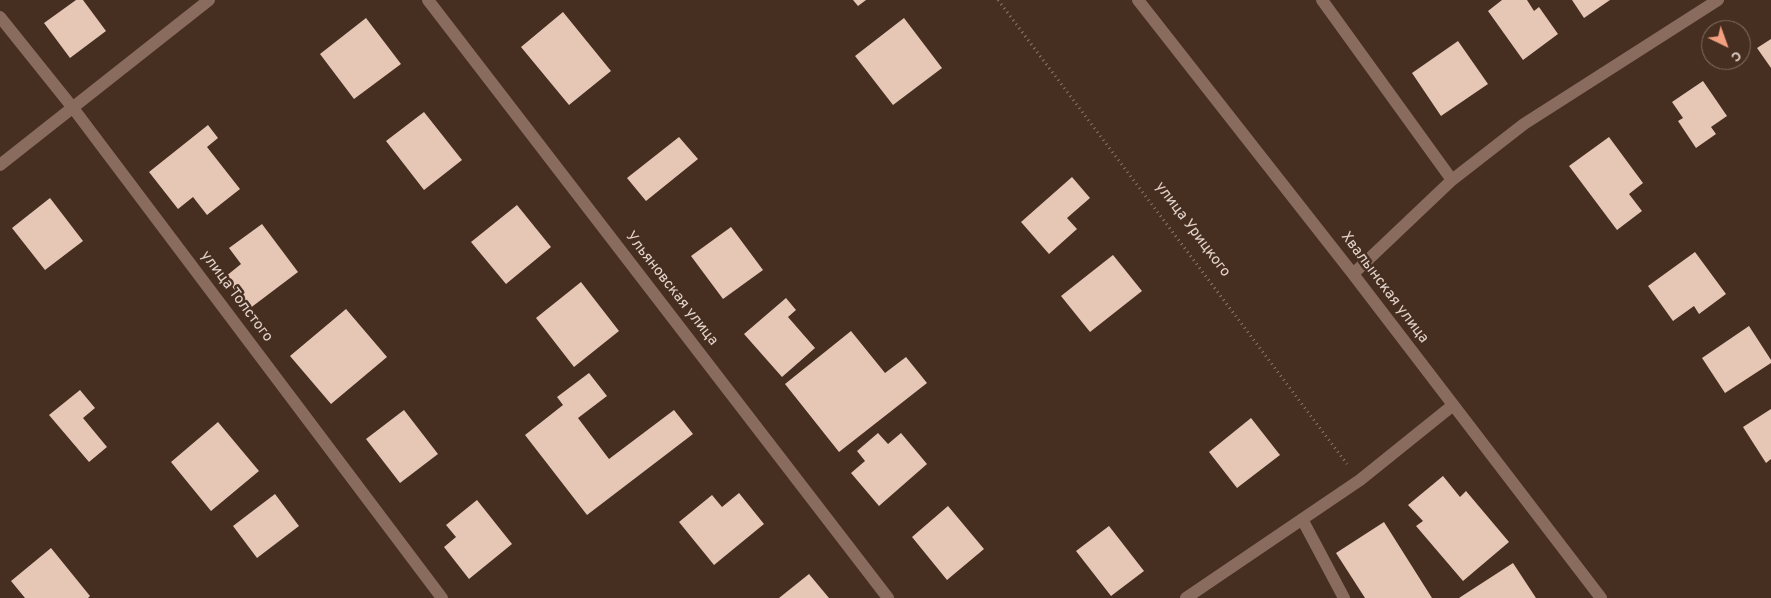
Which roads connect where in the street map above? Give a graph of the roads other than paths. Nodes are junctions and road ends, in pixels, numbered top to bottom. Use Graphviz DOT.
graph roads {
  1 [pos="209,0"];
  2 [pos="428,0"];
  3 [pos="1138,0"];
  4 [pos="1322,0"];
  5 [pos="1718,0"];
  6 [pos="0,17"];
  7 [pos="73,108"];
  8 [pos="0,165"];
  9 [pos="1452,180"];
  10 [pos="1353,274"];
  11 [pos="1452,406"];
  12 [pos="1302,519"];
  13 [pos="442,598"];
  14 [pos="888,598"];
  15 [pos="1186,598"];
  16 [pos="1344,598"];
  17 [pos="1601,598"];
  1 -- 7 [label="street"];
  2 -- 14 [label="street, Ульяновская улица"];
  3 -- 10 [label="street, Хвалынская улица"];
  4 -- 9 [label="street"];
  5 -- 9 [label="street"];
  6 -- 7 [label="street, улица Толстого"];
  7 -- 8 [label="street"];
  7 -- 13 [label="street, улица Толстого"];
  9 -- 10 [label="street"];
  10 -- 11 [label="street, Хвалынская улица"];
  11 -- 12 [label="street"];
  11 -- 17 [label="street, Хвалынская улица"];
  12 -- 15 [label="street"];
  12 -- 16 [label="street"];
}
